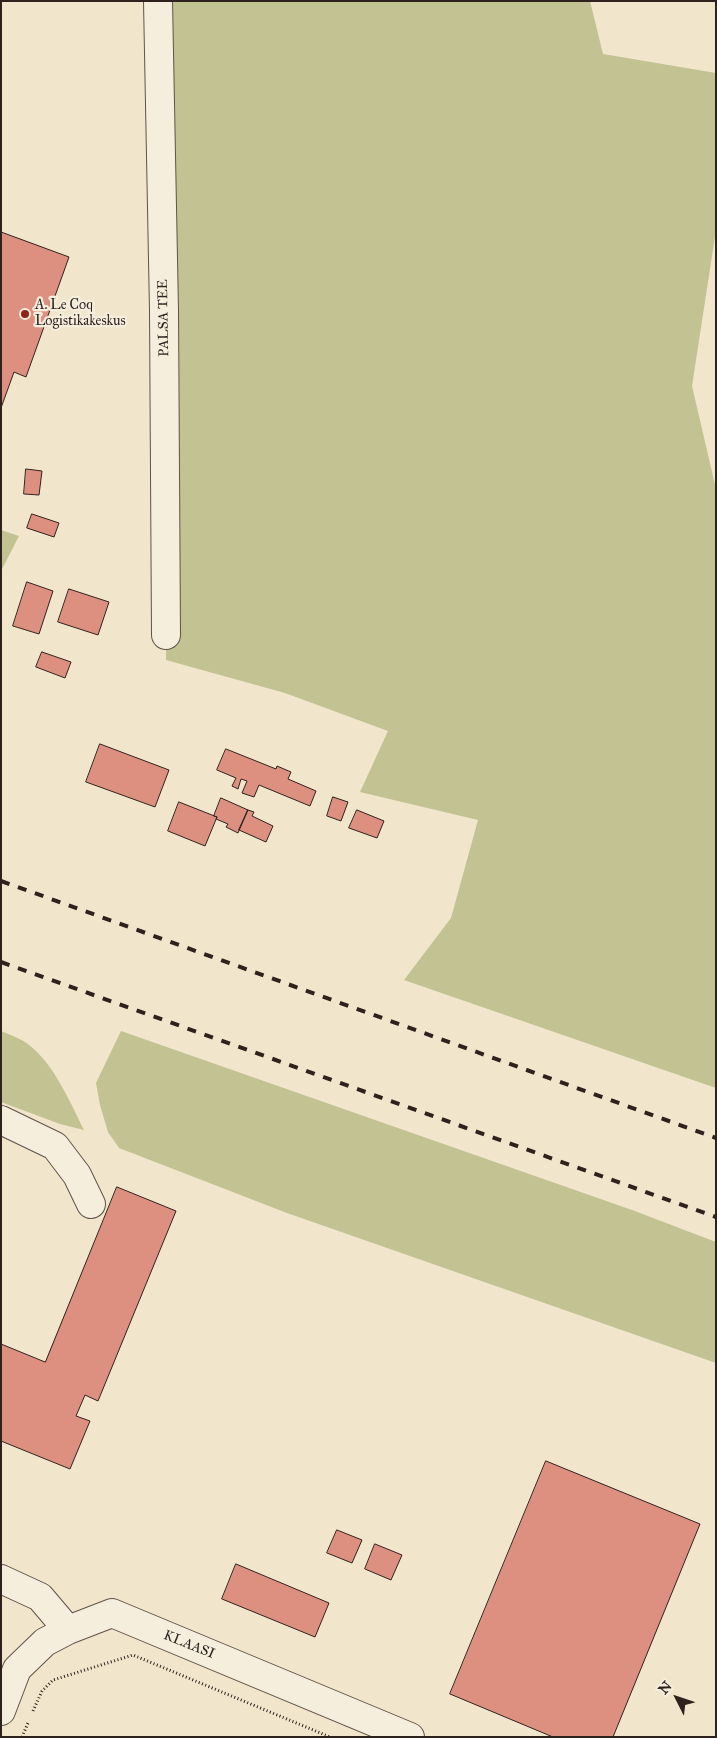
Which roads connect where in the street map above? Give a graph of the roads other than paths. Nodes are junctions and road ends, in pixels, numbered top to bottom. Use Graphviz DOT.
graph roads {
  1 [pos="158,1"];
  2 [pos="166,635"];
  3 [pos="1,1120"];
  4 [pos="91,1204"];
  5 [pos="1,1579"];
  6 [pos="68,1630"];
  7 [pos="1,1711"];
  8 [pos="410,1737"];
  1 -- 2 [label="street, PALSA TEE"];
  3 -- 4 [label="street"];
  5 -- 6 [label="street"];
  6 -- 7 [label="street, KLAASI"];
  6 -- 8 [label="street, KLAASI"];
}
